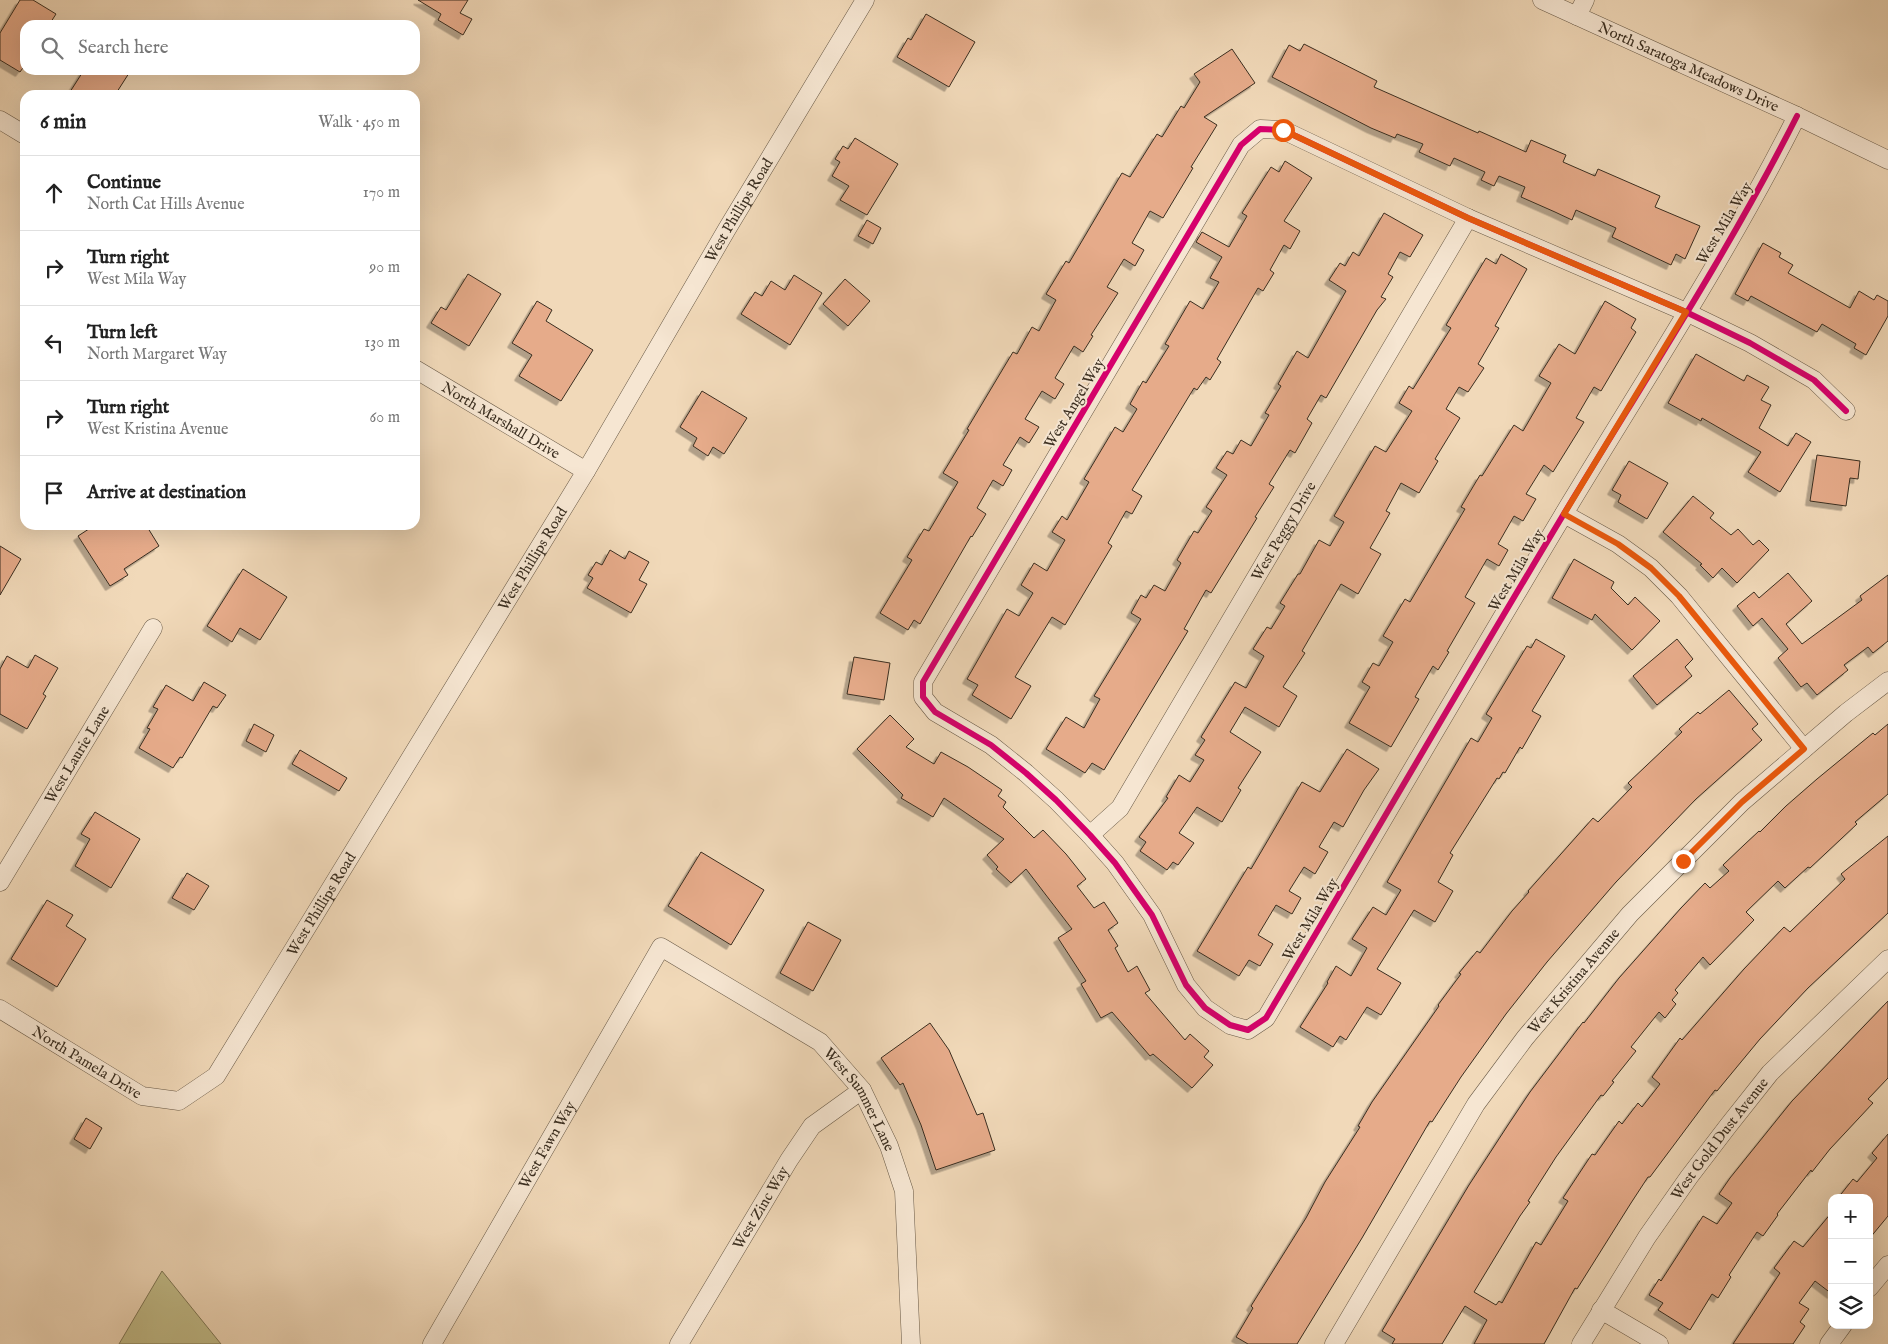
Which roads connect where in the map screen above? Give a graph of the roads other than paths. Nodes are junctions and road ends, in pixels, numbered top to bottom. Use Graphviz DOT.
graph roads {
  1 [pos="865,0"];
  2 [pos="1542,0"];
  3 [pos="1585,0"];
  4 [pos="1577,16"];
  5 [pos="1796,116"];
  6 [pos="0,120"];
  7 [pos="20,132"];
  8 [pos="1888,160"];
  9 [pos="1468,218"];
  10 [pos="1686,312"];
  11 [pos="420,372"];
  12 [pos="1846,412"];
  13 [pos="586,471"];
  14 [pos="1564,514"];
  15 [pos="153,628"];
  16 [pos="1888,681"];
  17 [pos="1804,749"];
  18 [pos="1090,835"];
  19 [pos="0,882"];
  20 [pos="661,947"];
  21 [pos="1888,959"];
  22 [pos="0,1009"];
  23 [pos="862,1090"];
  24 [pos="180,1100"];
  25 [pos="1888,1265"];
  26 [pos="1872,1284"];
  27 [pos="1601,1310"];
  28 [pos="1840,1329"];
  29 [pos="432,1344"];
  30 [pos="678,1344"];
  31 [pos="911,1344"];
  32 [pos="1334,1344"];
  33 [pos="1581,1344"];
  34 [pos="1659,1344"];
  35 [pos="1829,1344"];
  1 -- 13 [label="street, West Phillips Road"];
  2 -- 4 [label="street, North Saratoga Meadows Drive"];
  3 -- 4 [label="street"];
  4 -- 5 [label="street, North Saratoga Meadows Drive"];
  5 -- 8 [label="street, North Saratoga Meadows Drive"];
  5 -- 10 [label="street, West Mila Way"];
  6 -- 7 [label="street"];
  9 -- 10 [label="street"];
  9 -- 18 [label="street, West Peggy Drive"];
  9 -- 18 [label="street, West Angel Way"];
  10 -- 12 [label="street"];
  10 -- 14 [label="street, West Mila Way"];
  11 -- 13 [label="street, North Marshall Drive"];
  13 -- 24 [label="street, West Phillips Road"];
  14 -- 17 [label="street"];
  14 -- 18 [label="street, West Mila Way"];
  15 -- 19 [label="street, West Laurie Lane"];
  16 -- 17 [label="street, West Kristina Avenue"];
  17 -- 32 [label="street, West Kristina Avenue"];
  20 -- 23 [label="street, West Summer Lane"];
  20 -- 29 [label="street, West Fawn Way"];
  21 -- 27 [label="street, West Gold Dust Avenue"];
  22 -- 24 [label="street, North Pamela Drive"];
  23 -- 30 [label="street, West Zinc Way"];
  23 -- 31 [label="street, West Summer Lane"];
  25 -- 26 [label="street"];
  27 -- 33 [label="street, West Gold Dust Avenue"];
  27 -- 34 [label="street"];
  28 -- 35 [label="street"];
}
